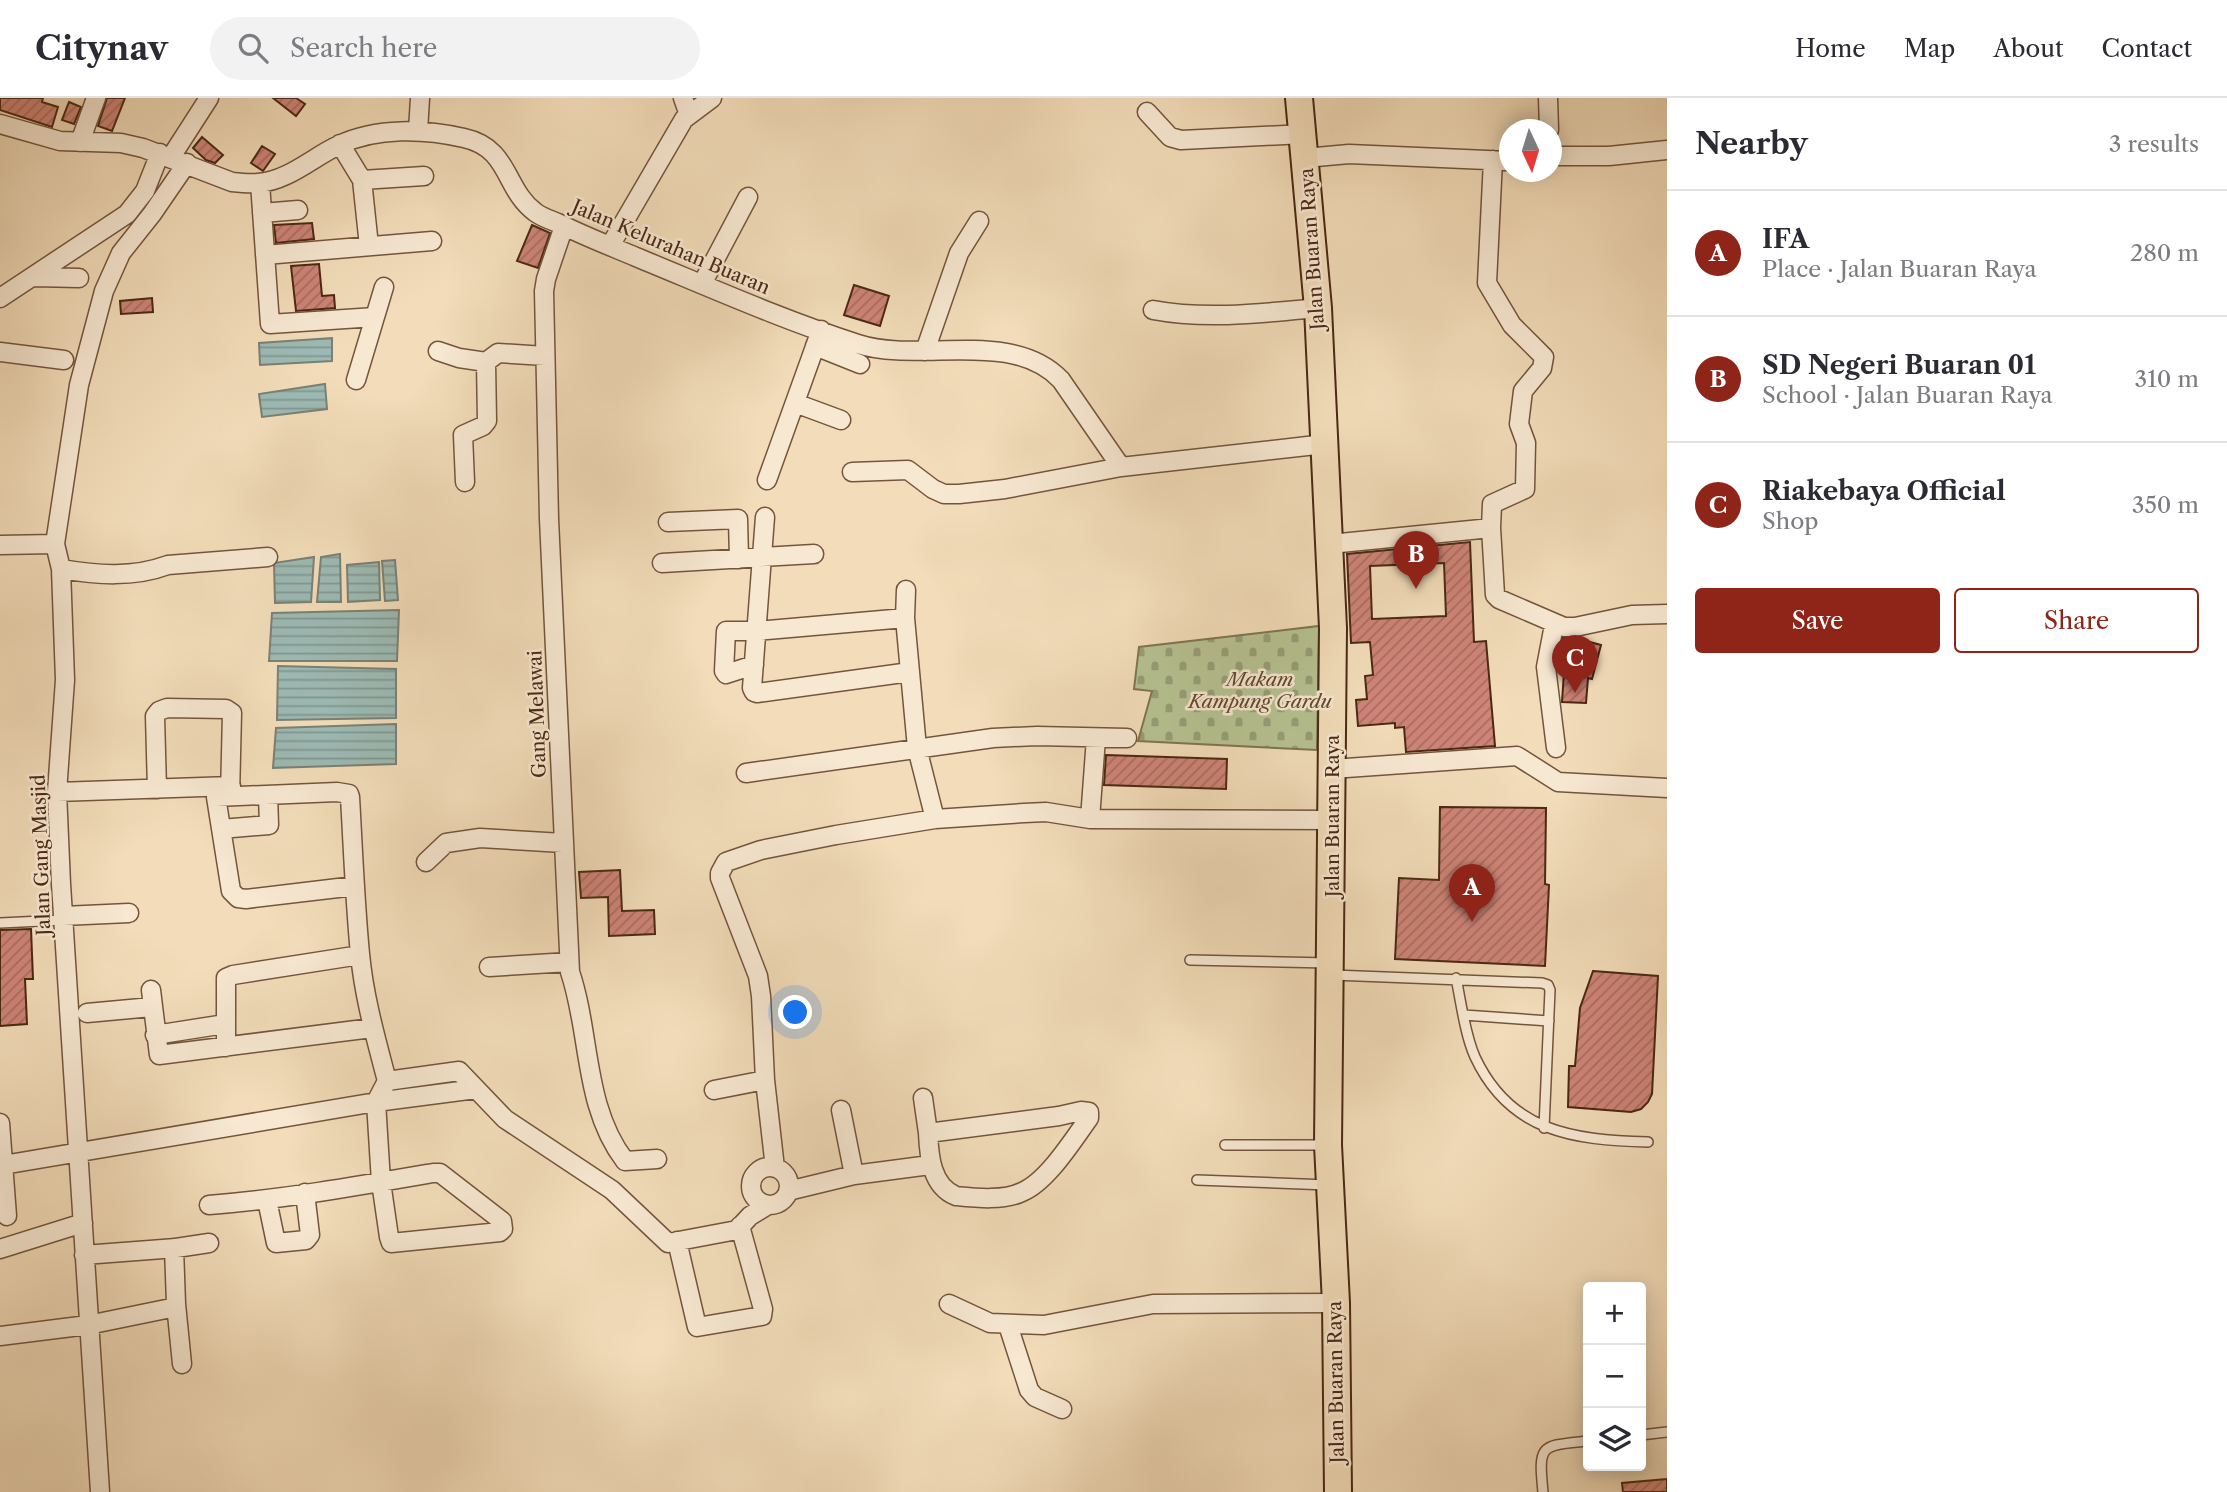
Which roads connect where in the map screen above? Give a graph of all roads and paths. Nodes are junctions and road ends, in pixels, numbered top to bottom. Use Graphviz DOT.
graph roads {
  1 [pos="96,98"];
  2 [pos="209,98"];
  3 [pos="420,98"];
  4 [pos="712,98"];
  5 [pos="1299,98"];
  6 [pos="1548,98"];
  7 [pos="686,106"];
  8 [pos="1147,112"];
  9 [pos="1549,119"];
  10 [pos="0,124"];
  11 [pos="418,131"];
  12 [pos="80,142"];
  13 [pos="340,145"];
  14 [pos="1304,146"];
  15 [pos="1667,150"];
  16 [pos="1562,156"];
  17 [pos="173,158"];
  18 [pos="1499,160"];
  19 [pos="424,176"];
  20 [pos="1499,178"];
  21 [pos="362,180"];
  22 [pos="260,183"];
  23 [pos="748,197"];
  24 [pos="298,210"];
  25 [pos="262,213"];
  26 [pos="979,221"];
  27 [pos="564,226"];
  28 [pos="432,242"];
  29 [pos="369,246"];
  30 [pos="610,246"];
  31 [pos="265,255"];
  32 [pos="33,277"];
  33 [pos="79,278"];
  34 [pos="702,284"];
  35 [pos="384,287"];
  36 [pos="0,298"];
  37 [pos="1318,308"];
  38 [pos="1153,310"];
  39 [pos="375,317"];
  40 [pos="818,338"];
  41 [pos="438,351"];
  42 [pos="925,351"];
  43 [pos="0,352"];
  44 [pos="545,356"];
  45 [pos="64,360"];
  46 [pos="486,362"];
  47 [pos="860,364"];
  48 [pos="356,380"];
  49 [pos="795,402"];
  50 [pos="841,420"];
  51 [pos="1325,444"];
  52 [pos="1121,467"];
  53 [pos="852,472"];
  54 [pos="767,480"];
  55 [pos="465,482"];
  56 [pos="765,517"];
  57 [pos="668,522"];
  58 [pos="1491,528"];
  59 [pos="55,544"];
  60 [pos="1330,544"];
  61 [pos="0,545"];
  62 [pos="814,554"];
  63 [pos="268,557"];
  64 [pos="762,557"];
  65 [pos="739,559"];
  66 [pos="662,563"];
  67 [pos="61,569"];
  68 [pos="906,590"];
  69 [pos="1667,614"];
  70 [pos="905,618"];
  71 [pos="1554,625"];
  72 [pos="757,631"];
  73 [pos="754,665"];
  74 [pos="910,672"];
  75 [pos="1096,738"];
  76 [pos="1128,738"];
  77 [pos="917,748"];
  78 [pos="1556,748"];
  79 [pos="1332,769"];
  80 [pos="746,773"];
  81 [pos="1667,788"];
  82 [pos="157,789"];
  83 [pos="230,791"];
  84 [pos="57,792"];
  85 [pos="268,795"];
  86 [pos="935,819"];
  87 [pos="1090,819"];
  88 [pos="1331,820"];
  89 [pos="221,829"];
  90 [pos="563,842"];
  91 [pos="426,862"];
  92 [pos="355,886"];
  93 [pos="129,913"];
  94 [pos="63,918"];
  95 [pos="0,923"];
  96 [pos="360,955"];
  97 [pos="1191,960"];
  98 [pos="569,962"];
  99 [pos="489,967"];
  100 [pos="1330,969"];
  101 [pos="1457,978"];
  102 [pos="87,1013"];
  103 [pos="1464,1015"];
  104 [pos="1549,1021"];
  105 [pos="225,1024"];
  106 [pos="372,1028"];
  107 [pos="155,1035"];
  108 [pos="226,1047"];
  109 [pos="765,1080"];
  110 [pos="387,1081"];
  111 [pos="476,1089"];
  112 [pos="714,1090"];
  113 [pos="923,1098"];
  114 [pos="376,1102"];
  115 [pos="841,1110"];
  116 [pos="1059,1116"];
  117 [pos="0,1123"];
  118 [pos="1544,1128"];
  119 [pos="928,1133"];
  120 [pos="1648,1142"];
  121 [pos="1328,1144"];
  122 [pos="1225,1145"];
  123 [pos="1064,1151"];
  124 [pos="78,1153"];
  125 [pos="657,1160"];
  126 [pos="3,1165"];
  127 [pos="930,1165"];
  128 [pos="775,1168"];
  129 [pos="854,1175"];
  130 [pos="1197,1180"];
  131 [pos="381,1182"];
  132 [pos="1330,1185"];
  133 [pos="788,1191"];
  134 [pos="305,1194"];
  135 [pos="267,1200"];
  136 [pos="4,1205"];
  137 [pos="209,1205"];
  138 [pos="768,1205"];
  139 [pos="83,1223"];
  140 [pos="740,1226"];
  141 [pos="677,1241"];
  142 [pos="209,1242"];
  143 [pos="174,1248"];
  144 [pos="0,1249"];
  145 [pos="84,1255"];
  146 [pos="1336,1303"];
  147 [pos="949,1304"];
  148 [pos="176,1307"];
  149 [pos="88,1325"];
  150 [pos="1008,1325"];
  151 [pos="0,1336"];
  152 [pos="182,1364"];
  153 [pos="1062,1409"];
  154 [pos="1667,1432"];
  155 [pos="1646,1434"];
  156 [pos="1583,1442"];
  157 [pos="100,1492"];
  158 [pos="1338,1492"];
  159 [pos="1543,1492"];
  1 -- 12 [label="street"];
  2 -- 17 [label="street"];
  3 -- 11 [label="street"];
  4 -- 7 [label="street"];
  5 -- 14 [label="main road, Jalan Buaran Raya"];
  6 -- 9 [label="street"];
  7 -- 30 [label="street"];
  8 -- 14 [label="street"];
  10 -- 12 [label="street, Jalan Kelurahan Buaran"];
  11 -- 13 [label="street, Jalan Kelurahan Buaran"];
  11 -- 27 [label="street, Jalan Kelurahan Buaran"];
  12 -- 17 [label="street, Jalan Kelurahan Buaran"];
  13 -- 21 [label="street"];
  13 -- 22 [label="street, Jalan Kelurahan Buaran"];
  14 -- 18 [label="street"];
  14 -- 37 [label="main road, Jalan Buaran Raya"];
  15 -- 16 [label="street"];
  17 -- 22 [label="street, Jalan Kelurahan Buaran"];
  17 -- 32 [label="street"];
  17 -- 59 [label="street, Jalan Gang Masjid"];
  19 -- 21 [label="street"];
  20 -- 58 [label="street"];
  21 -- 29 [label="street"];
  22 -- 25 [label="street"];
  23 -- 34 [label="street"];
  24 -- 25 [label="street"];
  25 -- 31 [label="street"];
  26 -- 42 [label="street"];
  27 -- 30 [label="street, Jalan Kelurahan Buaran"];
  27 -- 44 [label="street, Gang Melawai"];
  28 -- 29 [label="street"];
  29 -- 31 [label="street"];
  30 -- 34 [label="street, Jalan Kelurahan Buaran"];
  31 -- 39 [label="street"];
  32 -- 33 [label="street"];
  32 -- 36 [label="street"];
  34 -- 40 [label="street, Jalan Kelurahan Buaran"];
  35 -- 39 [label="street"];
  37 -- 38 [label="street"];
  37 -- 51 [label="main road, Jalan Buaran Raya"];
  39 -- 48 [label="street"];
  40 -- 42 [label="street, Jalan Kelurahan Buaran"];
  40 -- 47 [label="street"];
  40 -- 49 [label="street"];
  41 -- 46 [label="street"];
  42 -- 52 [label="street, Jalan Kelurahan Buaran"];
  43 -- 45 [label="street"];
  44 -- 46 [label="street"];
  44 -- 90 [label="street, Gang Melawai"];
  46 -- 55 [label="street"];
  49 -- 50 [label="street"];
  49 -- 54 [label="street"];
  51 -- 52 [label="street"];
  51 -- 60 [label="main road, Jalan Buaran Raya"];
  52 -- 53 [label="street"];
  56 -- 64 [label="street"];
  57 -- 65 [label="street"];
  58 -- 60 [label="street"];
  58 -- 71 [label="street"];
  59 -- 61 [label="street"];
  59 -- 67 [label="street, Jalan Gang Masjid"];
  60 -- 79 [label="main road, Jalan Buaran Raya"];
  62 -- 64 [label="street"];
  63 -- 67 [label="street"];
  64 -- 65 [label="street"];
  64 -- 72 [label="street"];
  65 -- 66 [label="street"];
  67 -- 84 [label="street, Jalan Gang Masjid"];
  68 -- 70 [label="street"];
  69 -- 71 [label="street"];
  70 -- 72 [label="street"];
  70 -- 74 [label="street"];
  71 -- 78 [label="street"];
  72 -- 73 [label="street"];
  72 -- 73 [label="street"];
  73 -- 74 [label="street"];
  74 -- 77 [label="street"];
  75 -- 76 [label="street"];
  75 -- 77 [label="street"];
  75 -- 87 [label="street"];
  77 -- 80 [label="street"];
  77 -- 86 [label="street"];
  79 -- 81 [label="street"];
  79 -- 88 [label="main road, Jalan Buaran Raya"];
  82 -- 83 [label="street"];
  82 -- 83 [label="street"];
  82 -- 84 [label="street"];
  83 -- 85 [label="street"];
  83 -- 89 [label="street"];
  84 -- 94 [label="street, Jalan Gang Masjid"];
  85 -- 89 [label="street"];
  85 -- 92 [label="street"];
  86 -- 87 [label="street"];
  86 -- 109 [label="street"];
  87 -- 88 [label="street"];
  88 -- 100 [label="main road, Jalan Buaran Raya"];
  89 -- 92 [label="street"];
  90 -- 91 [label="street"];
  90 -- 98 [label="street, Gang Melawai"];
  92 -- 96 [label="street"];
  93 -- 94 [label="street"];
  94 -- 95 [label="lane"];
  94 -- 124 [label="street, Jalan Gang Masjid"];
  96 -- 105 [label="street"];
  96 -- 106 [label="street"];
  97 -- 100 [label="lane"];
  98 -- 99 [label="street"];
  98 -- 125 [label="street, Gang Melawai"];
  100 -- 101 [label="lane"];
  100 -- 121 [label="main road, Jalan Buaran Raya"];
  101 -- 103 [label="lane"];
  101 -- 104 [label="lane"];
  102 -- 107 [label="street"];
  103 -- 104 [label="lane"];
  103 -- 118 [label="lane"];
  104 -- 118 [label="lane"];
  105 -- 107 [label="street"];
  105 -- 108 [label="street"];
  106 -- 108 [label="street"];
  106 -- 110 [label="street"];
  107 -- 108 [label="street"];
  109 -- 112 [label="street"];
  109 -- 128 [label="street"];
  110 -- 111 [label="street"];
  110 -- 114 [label="street"];
  111 -- 114 [label="street"];
  111 -- 141 [label="street"];
  113 -- 119 [label="street"];
  114 -- 124 [label="street"];
  114 -- 131 [label="street"];
  115 -- 129 [label="street"];
  116 -- 119 [label="street"];
  116 -- 123 [label="street"];
  116 -- 123 [label="street"];
  117 -- 126 [label="street"];
  118 -- 120 [label="lane"];
  119 -- 127 [label="street"];
  121 -- 122 [label="lane"];
  121 -- 132 [label="main road, Jalan Buaran Raya"];
  123 -- 127 [label="street"];
  124 -- 126 [label="street"];
  124 -- 139 [label="street, Jalan Gang Masjid"];
  126 -- 136 [label="street"];
  127 -- 129 [label="street"];
  128 -- 133 [label="street"];
  128 -- 138 [label="street"];
  129 -- 133 [label="street"];
  130 -- 132 [label="lane"];
  131 -- 131 [label="street"];
  131 -- 134 [label="street"];
  132 -- 146 [label="main road, Jalan Buaran Raya"];
  133 -- 138 [label="street"];
  134 -- 135 [label="street"];
  134 -- 135 [label="street"];
  135 -- 137 [label="street"];
  138 -- 140 [label="street"];
  139 -- 144 [label="street"];
  139 -- 145 [label="street, Jalan Gang Masjid"];
  140 -- 141 [label="street"];
  140 -- 141 [label="street"];
  142 -- 143 [label="street"];
  143 -- 145 [label="street"];
  143 -- 148 [label="street"];
  145 -- 149 [label="street, Jalan Gang Masjid"];
  146 -- 150 [label="street"];
  146 -- 158 [label="main road, Jalan Buaran Raya"];
  147 -- 150 [label="street"];
  148 -- 149 [label="street"];
  148 -- 152 [label="street"];
  149 -- 151 [label="street"];
  149 -- 157 [label="street, Jalan Gang Masjid"];
  150 -- 153 [label="street"];
  154 -- 155 [label="lane"];
  156 -- 159 [label="lane"];
}
